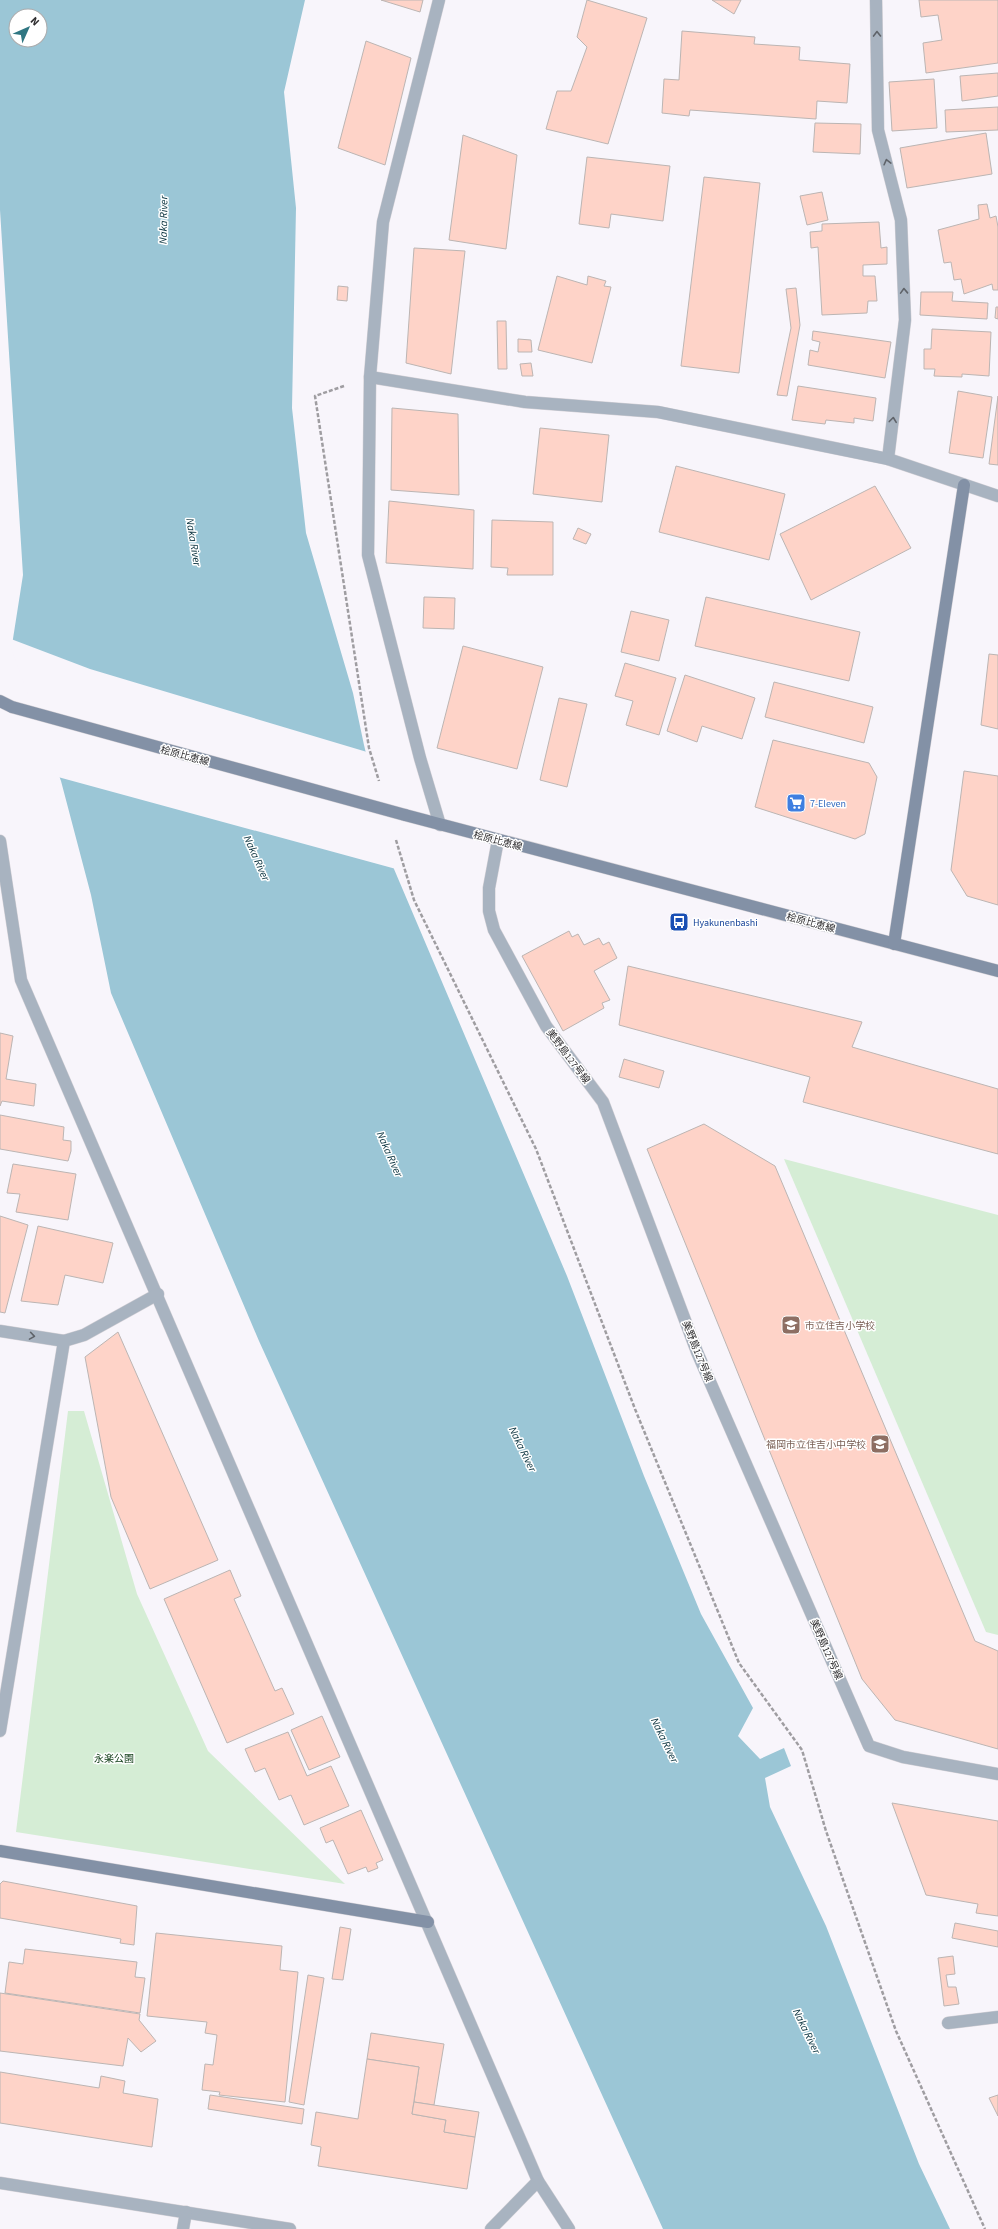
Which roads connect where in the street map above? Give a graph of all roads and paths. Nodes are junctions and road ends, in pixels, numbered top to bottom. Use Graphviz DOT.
graph roads {
  1 [pos="439,0"];
  2 [pos="876,0"];
  3 [pos="370,377"];
  4 [pos="315,396"];
  5 [pos="888,459"];
  6 [pos="964,485"];
  7 [pos="998,496"];
  8 [pos="0,701"];
  9 [pos="380,786"];
  10 [pos="440,825"];
  11 [pos="396,839"];
  12 [pos="498,840"];
  13 [pos="0,841"];
  14 [pos="894,944"];
  15 [pos="998,971"];
  16 [pos="158,1294"];
  17 [pos="0,1331"];
  18 [pos="64,1341"];
  19 [pos="0,1732"];
  20 [pos="998,1774"];
  21 [pos="0,1851"];
  22 [pos="428,1922"];
  23 [pos="998,2017"];
  24 [pos="948,2023"];
  25 [pos="538,2181"];
  26 [pos="0,2183"];
  27 [pos="186,2212"];
  28 [pos="183,2229"];
  29 [pos="290,2229"];
  30 [pos="491,2229"];
  31 [pos="569,2229"];
  32 [pos="985,2229"];
  1 -- 3 [label="street"];
  5 -- 2 [label="street, one-way"];
  3 -- 5 [label="street"];
  3 -- 10 [label="street"];
  4 -- 9 [label="path"];
  5 -- 6 [label="street"];
  6 -- 7 [label="street"];
  6 -- 14 [label="main road"];
  8 -- 10 [label="main road, 桧原比恵線, bridge"];
  10 -- 12 [label="main road, 桧原比恵線"];
  11 -- 32 [label="path"];
  12 -- 14 [label="main road, 桧原比恵線"];
  12 -- 20 [label="street, 美野島127号線"];
  13 -- 16 [label="street"];
  14 -- 15 [label="main road, 桧原比恵線"];
  16 -- 18 [label="street"];
  16 -- 22 [label="street"];
  17 -- 18 [label="street, one-way"];
  18 -- 19 [label="street"];
  21 -- 22 [label="main road"];
  22 -- 25 [label="street"];
  23 -- 24 [label="street"];
  25 -- 30 [label="street"];
  25 -- 31 [label="street"];
  26 -- 27 [label="street"];
  27 -- 28 [label="street"];
  27 -- 29 [label="street"];
}
